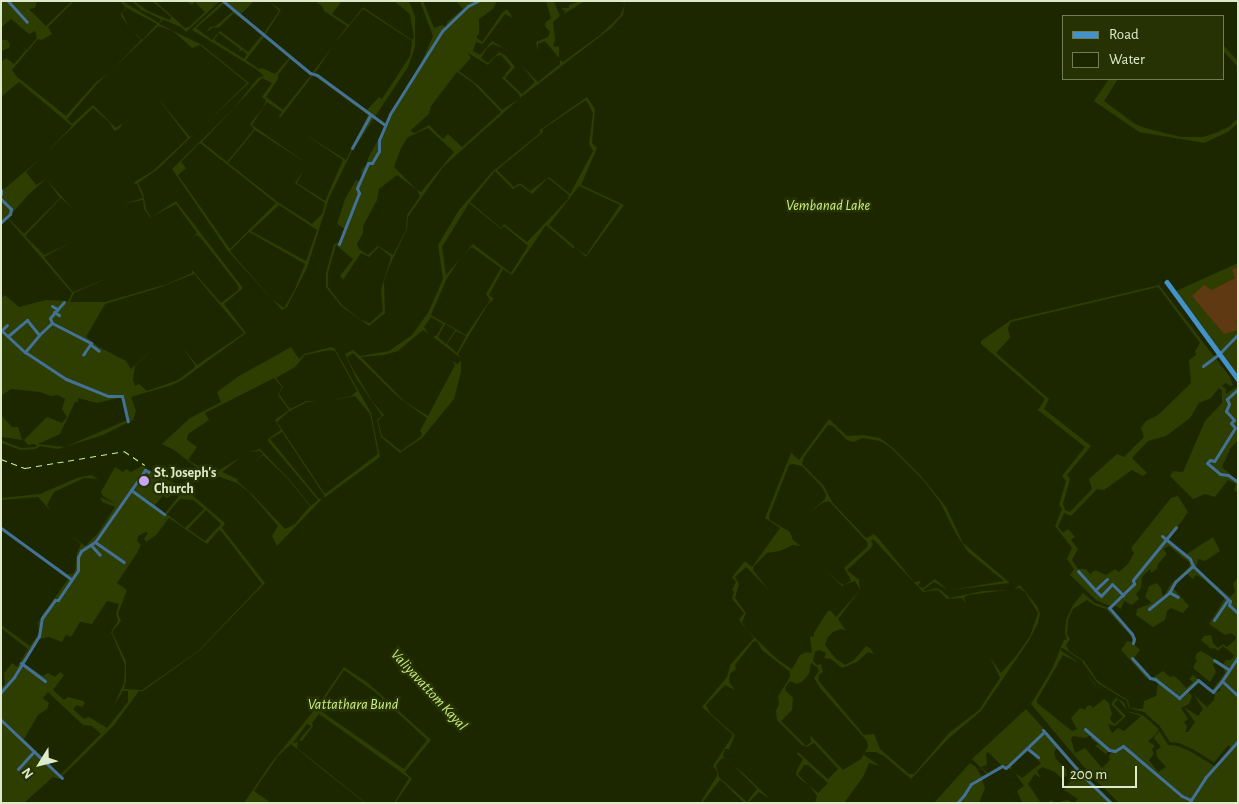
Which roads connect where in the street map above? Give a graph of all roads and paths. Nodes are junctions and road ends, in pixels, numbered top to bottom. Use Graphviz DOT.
graph roads {
  1 [pos="8,1"];
  2 [pos="223,1"];
  3 [pos="478,1"];
  4 [pos="27,22"];
  5 [pos="370,116"];
  6 [pos="385,126"];
  7 [pos="352,148"];
  8 [pos="1,190"];
  9 [pos="1,194"];
  10 [pos="1,199"];
  11 [pos="1,222"];
  12 [pos="339,244"];
  13 [pos="1167,282"];
  14 [pos="64,302"];
  15 [pos="52,306"];
  16 [pos="56,310"];
  17 [pos="59,315"];
  18 [pos="52,323"];
  19 [pos="7,325"];
  20 [pos="2,330"];
  21 [pos="40,334"];
  22 [pos="1238,334"];
  23 [pos="8,336"];
  24 [pos="90,344"];
  25 [pos="99,351"];
  26 [pos="24,352"];
  27 [pos="1219,354"];
  28 [pos="83,355"];
  29 [pos="1203,366"];
  30 [pos="1238,379"];
  31 [pos="1238,390"];
  32 [pos="128,421"];
  33 [pos="1204,457"];
  34 [pos="1207,463"];
  35 [pos="149,472"];
  36 [pos="1238,482"];
  37 [pos="131,490"];
  38 [pos="164,514"];
  39 [pos="1176,527"];
  40 [pos="1,528"];
  41 [pos="1162,536"];
  42 [pos="1167,540"];
  43 [pos="96,541"];
  44 [pos="90,545"];
  45 [pos="100,555"];
  46 [pos="117,555"];
  47 [pos="124,562"];
  48 [pos="1193,566"];
  49 [pos="1078,571"];
  50 [pos="71,579"];
  51 [pos="1107,579"];
  52 [pos="1095,590"];
  53 [pos="1169,592"];
  54 [pos="1123,595"];
  55 [pos="1178,597"];
  56 [pos="1228,599"];
  57 [pos="1149,609"];
  58 [pos="1238,613"];
  59 [pos="1214,620"];
  60 [pos="1132,643"];
  61 [pos="1238,657"];
  62 [pos="1132,658"];
  63 [pos="1214,660"];
  64 [pos="21,664"];
  65 [pos="1229,669"];
  66 [pos="45,681"];
  67 [pos="1222,681"];
  68 [pos="1,692"];
  69 [pos="1238,696"];
  70 [pos="1,720"];
  71 [pos="1085,729"];
  72 [pos="1238,741"];
  73 [pos="1028,749"];
  74 [pos="34,751"];
  75 [pos="1038,757"];
  76 [pos="18,769"];
  77 [pos="62,778"];
  78 [pos="1191,802"];
  79 [pos="957,803"];
  80 [pos="1111,803"];
  1 -- 4 [label="street"];
  2 -- 5 [label="street"];
  3 -- 6 [label="street"];
  5 -- 6 [label="street"];
  5 -- 7 [label="street"];
  6 -- 12 [label="street"];
  8 -- 9 [label="street"];
  10 -- 11 [label="street"];
  13 -- 27 [label="street"];
  14 -- 16 [label="street"];
  15 -- 16 [label="street"];
  16 -- 17 [label="street"];
  16 -- 18 [label="street"];
  18 -- 21 [label="street"];
  18 -- 24 [label="street"];
  19 -- 20 [label="street"];
  20 -- 23 [label="street"];
  21 -- 23 [label="street"];
  21 -- 26 [label="street"];
  22 -- 27 [label="street"];
  23 -- 26 [label="street"];
  24 -- 25 [label="street"];
  24 -- 28 [label="street"];
  26 -- 32 [label="street"];
  27 -- 29 [label="street"];
  27 -- 30 [label="street"];
  31 -- 34 [label="street"];
  33 -- 34 [label="street"];
  34 -- 36 [label="street"];
  35 -- 37 [label="street"];
  37 -- 38 [label="street"];
  37 -- 43 [label="street"];
  39 -- 42 [label="street"];
  40 -- 50 [label="street"];
  41 -- 42 [label="street"];
  42 -- 48 [label="street"];
  42 -- 54 [label="street"];
  43 -- 44 [label="street"];
  43 -- 46 [label="street"];
  43 -- 47 [label="street"];
  44 -- 45 [label="street"];
  44 -- 50 [label="street"];
  48 -- 53 [label="street"];
  48 -- 56 [label="street"];
  49 -- 52 [label="street"];
  50 -- 64 [label="street"];
  51 -- 52 [label="street"];
  52 -- 54 [label="street"];
  53 -- 55 [label="street"];
  53 -- 57 [label="street"];
  54 -- 60 [label="street"];
  56 -- 58 [label="street"];
  56 -- 59 [label="street"];
  61 -- 65 [label="street"];
  62 -- 67 [label="street"];
  63 -- 65 [label="street"];
  64 -- 66 [label="street"];
  64 -- 68 [label="street"];
  65 -- 67 [label="street"];
  67 -- 69 [label="street"];
  70 -- 74 [label="street"];
  71 -- 78 [label="street"];
  72 -- 78 [label="street"];
  73 -- 75 [label="street"];
  73 -- 79 [label="street"];
  73 -- 80 [label="street"];
  74 -- 76 [label="street"];
  74 -- 77 [label="street"];
}
